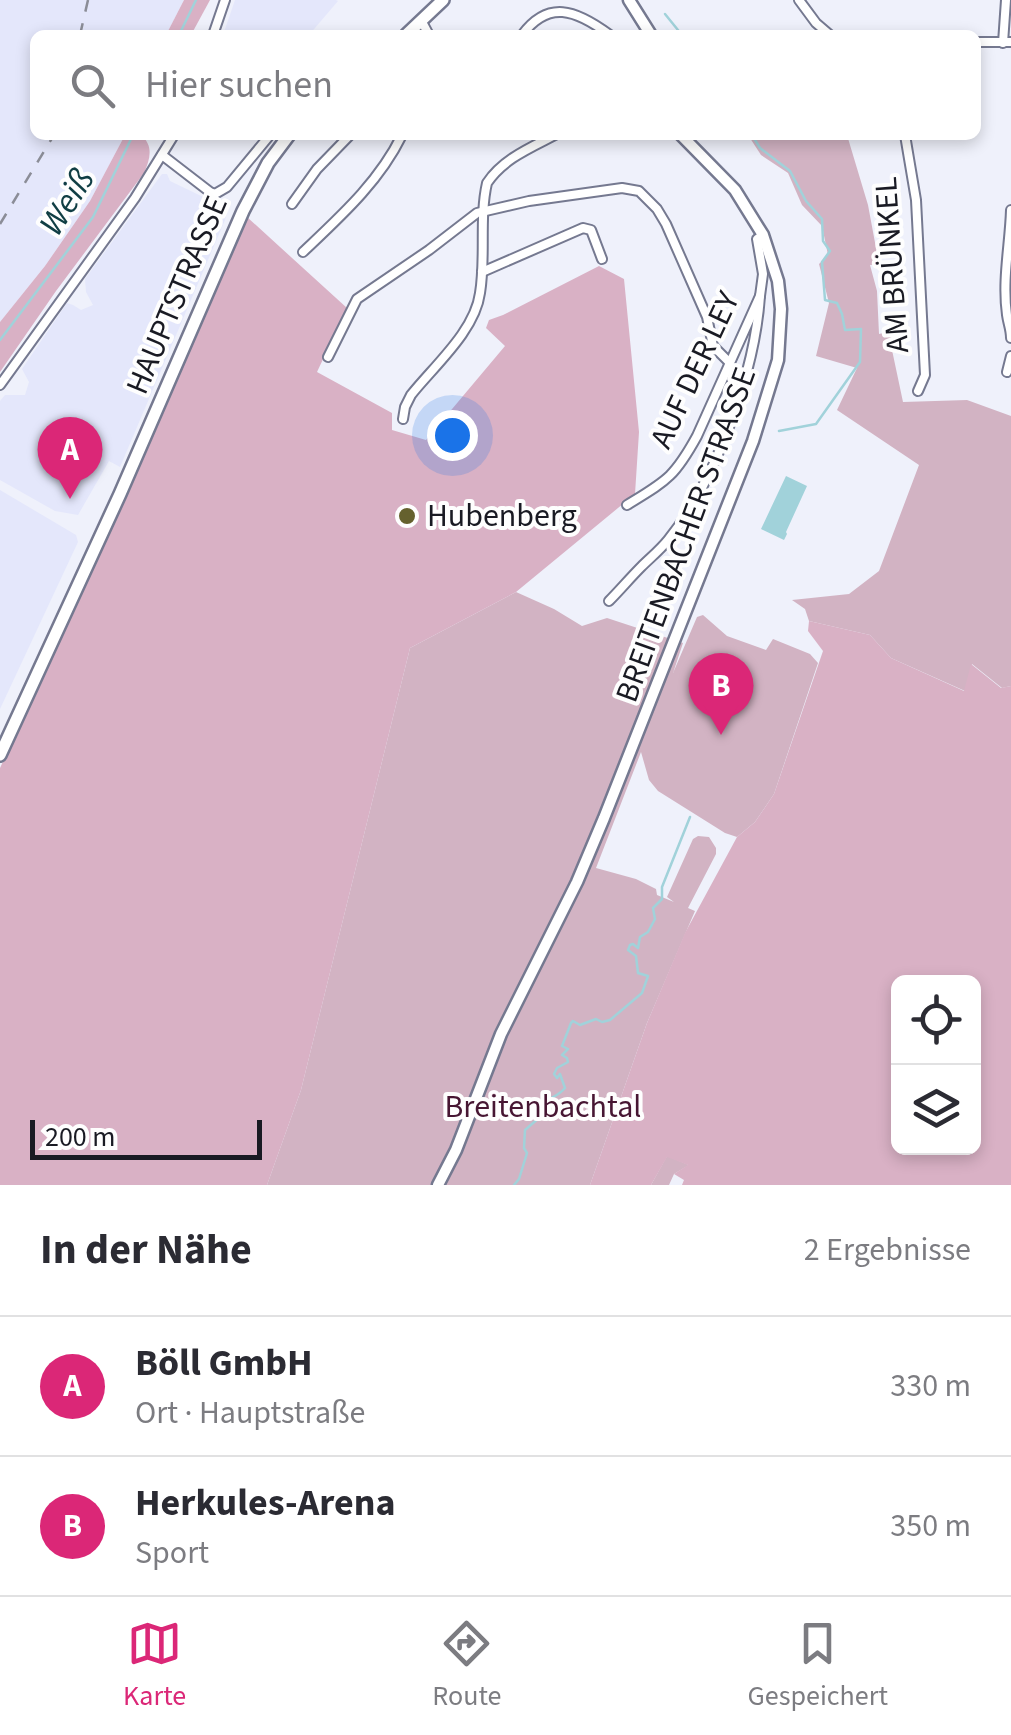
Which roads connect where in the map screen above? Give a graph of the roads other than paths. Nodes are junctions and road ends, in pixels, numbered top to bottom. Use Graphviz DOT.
graph roads {
  1 [pos="225,0"];
  2 [pos="444,0"];
  3 [pos="628,0"];
  4 [pos="799,0"];
  5 [pos="1006,0"];
  6 [pos="422,22"];
  7 [pos="215,30"];
  8 [pos="412,30"];
  9 [pos="426,30"];
  10 [pos="523,30"];
  11 [pos="602,30"];
  12 [pos="649,30"];
  13 [pos="824,30"];
  14 [pos="981,42"];
  15 [pos="1007,42"];
  16 [pos="171,140"];
  17 [pos="266,140"];
  18 [pos="285,140"];
  19 [pos="345,140"];
  20 [pos="400,140"];
  21 [pos="545,140"];
  22 [pos="686,140"];
  23 [pos="906,140"];
  24 [pos="162,155"];
  25 [pos="1010,198"];
  26 [pos="292,204"];
  27 [pos="1011,209"];
  28 [pos="484,210"];
  29 [pos="763,234"];
  30 [pos="303,252"];
  31 [pos="602,260"];
  32 [pos="482,272"];
  33 [pos="760,296"];
  34 [pos="1011,338"];
  35 [pos="1011,356"];
  36 [pos="328,357"];
  37 [pos="728,362"];
  38 [pos="1008,372"];
  39 [pos="0,385"];
  40 [pos="918,391"];
  41 [pos="403,419"];
  42 [pos="627,505"];
  43 [pos="609,601"];
  44 [pos="0,755"];
  45 [pos="438,1185"];
  1 -- 7 [label="street"];
  2 -- 6 [label="main road"];
  3 -- 12 [label="street"];
  4 -- 13 [label="street"];
  5 -- 15 [label="street"];
  6 -- 8 [label="main road"];
  6 -- 9 [label="street"];
  10 -- 11 [label="street"];
  14 -- 15 [label="street"];
  16 -- 24 [label="street"];
  17 -- 24 [label="street"];
  18 -- 44 [label="main road, HAUPTSTRASSE"];
  19 -- 26 [label="street"];
  20 -- 30 [label="street"];
  21 -- 28 [label="street"];
  22 -- 29 [label="street, BREITENBACHER STRASSE"];
  23 -- 40 [label="street, AM BRÜNKEL"];
  24 -- 39 [label="street"];
  25 -- 27 [label="street"];
  27 -- 34 [label="street"];
  28 -- 32 [label="street"];
  28 -- 36 [label="street"];
  28 -- 37 [label="street"];
  29 -- 33 [label="street, AUF DER LEY"];
  29 -- 45 [label="street, BREITENBACHER STRASSE"];
  31 -- 32 [label="street"];
  32 -- 41 [label="street"];
  33 -- 37 [label="street, AUF DER LEY"];
  33 -- 43 [label="street"];
  35 -- 38 [label="street"];
  37 -- 42 [label="street, AUF DER LEY"];
}
